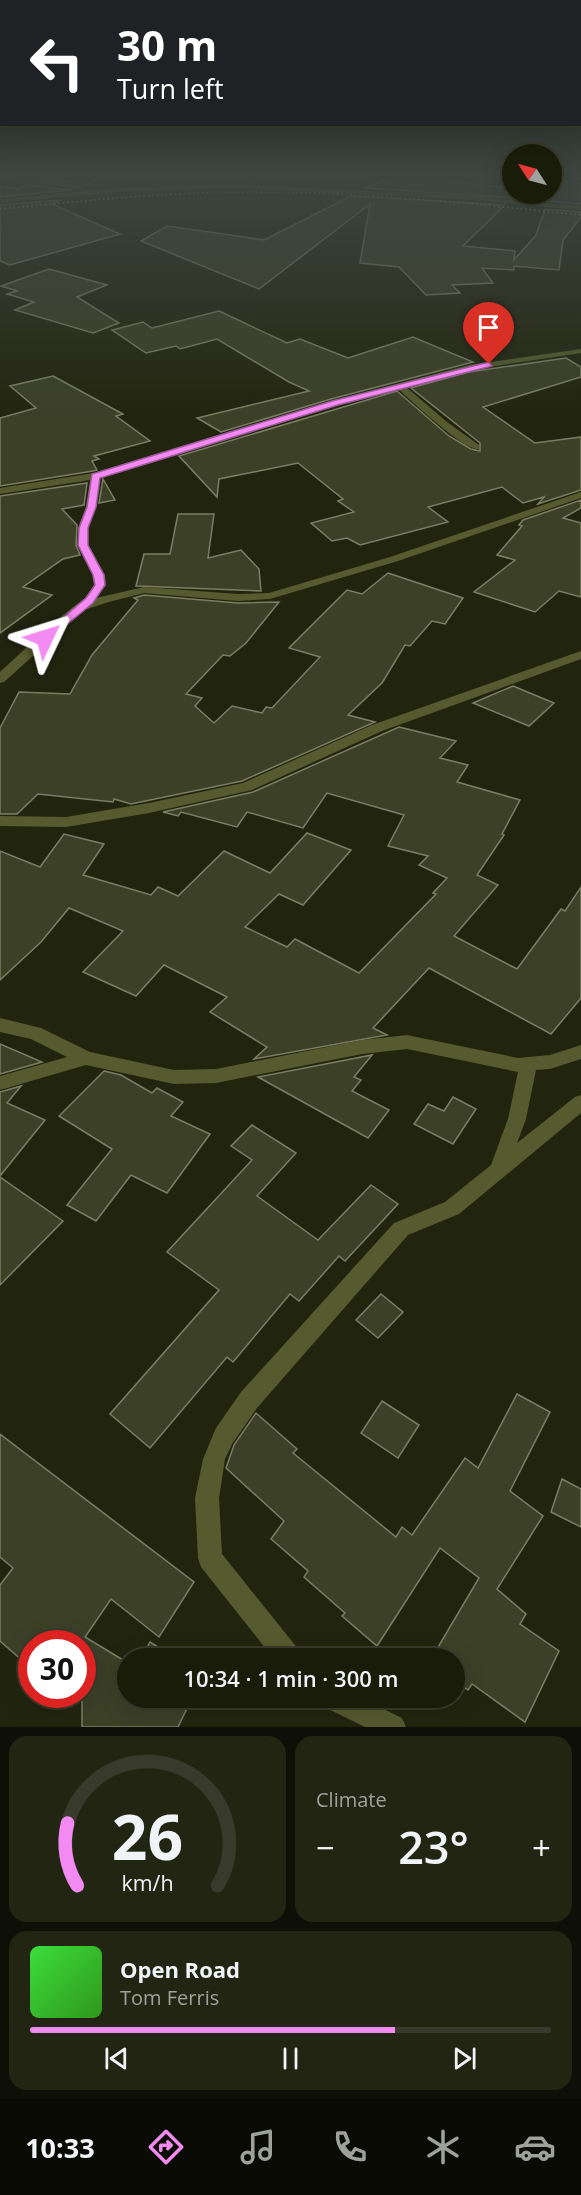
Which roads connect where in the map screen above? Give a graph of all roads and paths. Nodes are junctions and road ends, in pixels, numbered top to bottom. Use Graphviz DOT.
graph roads {
  1 [pos="581,351"];
  2 [pos="400,386"];
  3 [pos="476,447"];
  4 [pos="95,476"];
  5 [pos="0,491"];
  6 [pos="581,495"];
  7 [pos="82,608"];
  8 [pos="581,655"];
  9 [pos="0,679"];
  10 [pos="0,821"];
  11 [pos="0,1025"];
  12 [pos="581,1052"];
  13 [pos="86,1058"];
  14 [pos="528,1064"];
  15 [pos="0,1083"];
  16 [pos="581,1102"];
  17 [pos="499,1168"];
  18 [pos="281,1648"];
  19 [pos="354,1708"];
  20 [pos="393,1727"];
  1 -- 2 [label="street"];
  2 -- 3 [label="street"];
  2 -- 4 [label="street"];
  4 -- 5 [label="street"];
  4 -- 7 [label="street"];
  6 -- 7 [label="street"];
  7 -- 9 [label="street"];
  8 -- 10 [label="street"];
  11 -- 13 [label="street"];
  12 -- 14 [label="street"];
  13 -- 14 [label="street"];
  13 -- 15 [label="street"];
  14 -- 17 [label="street"];
  16 -- 17 [label="street"];
  17 -- 18 [label="street"];
  19 -- 20 [label="street"];
}
